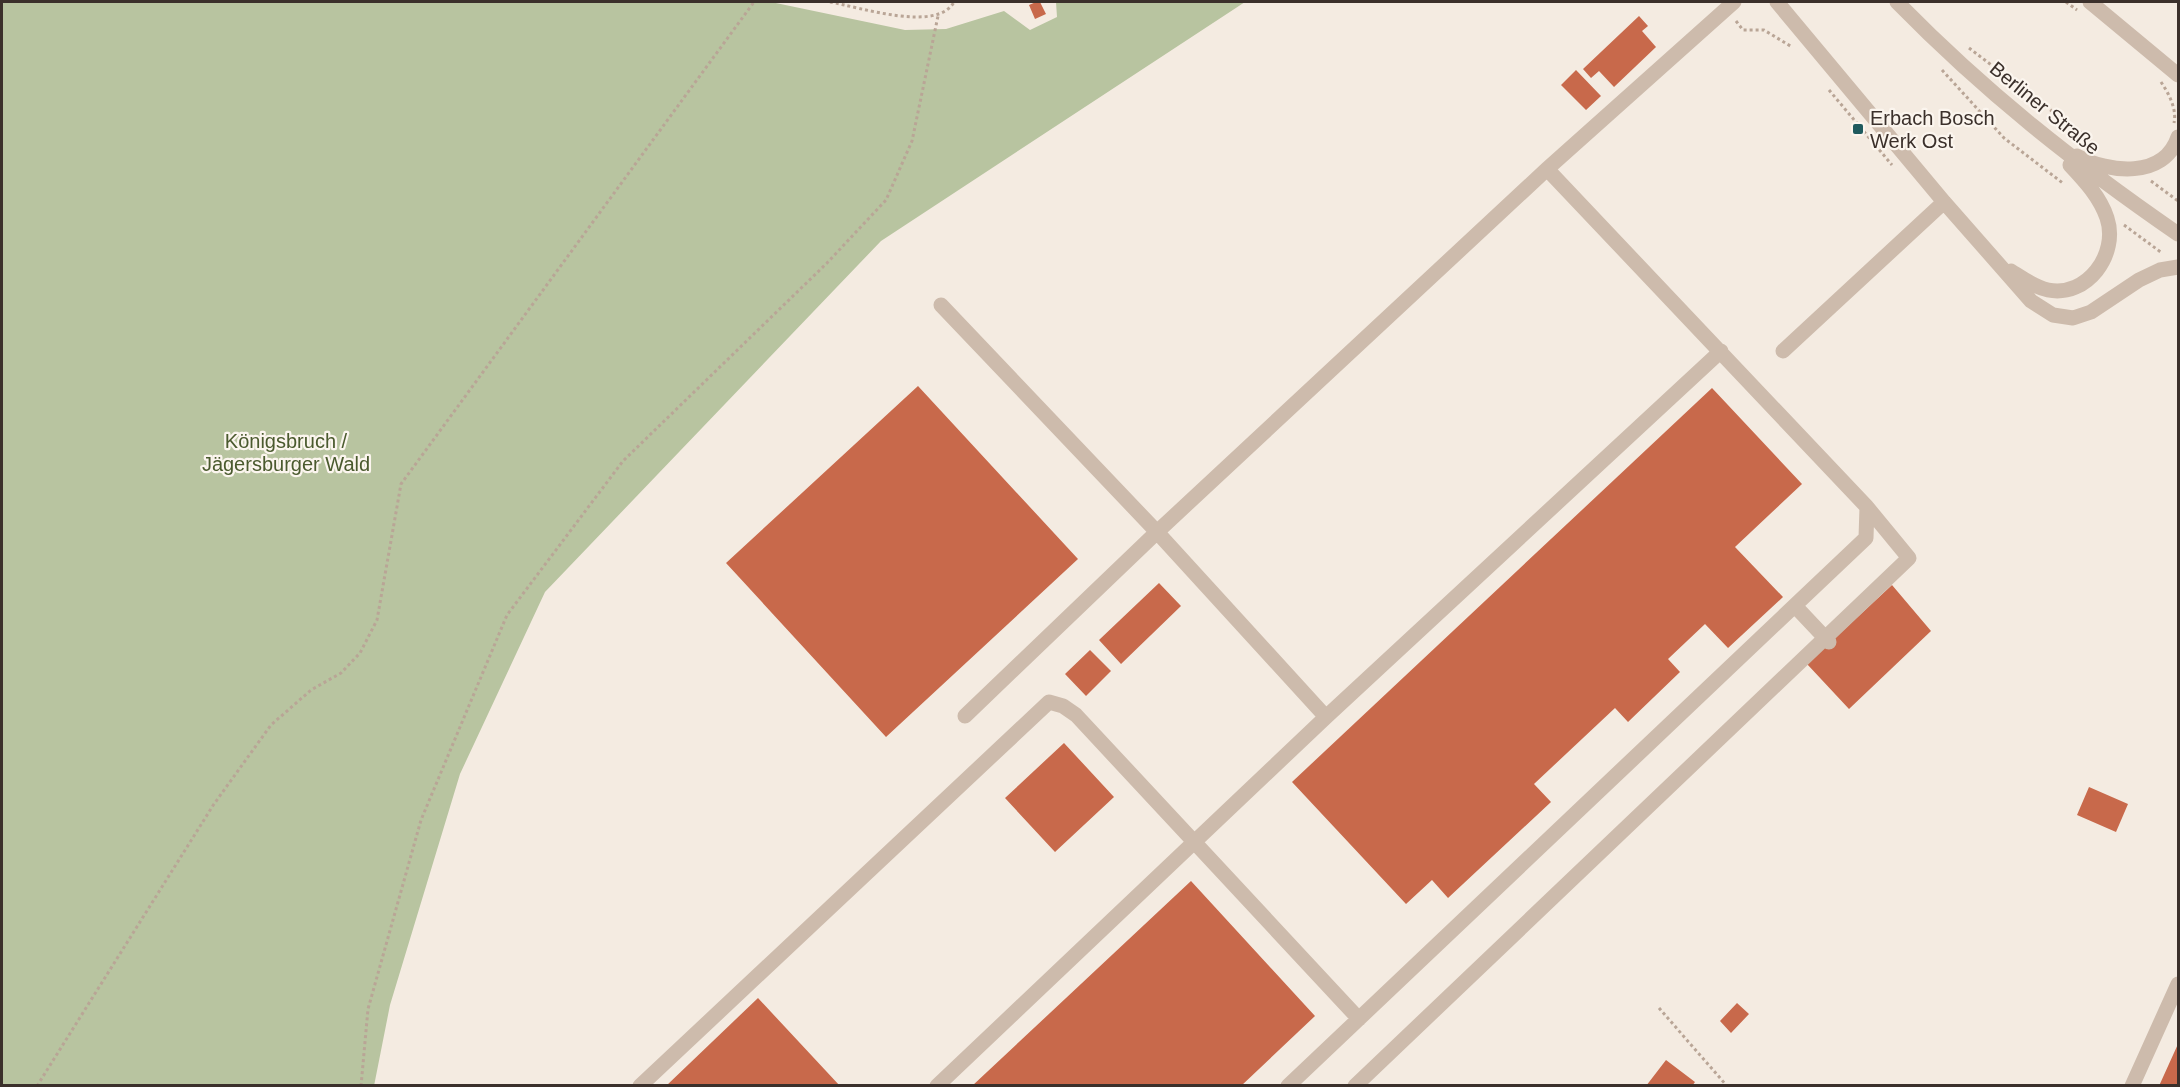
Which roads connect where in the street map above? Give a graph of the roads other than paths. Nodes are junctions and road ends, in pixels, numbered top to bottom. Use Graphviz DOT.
graph roads {
  1 [pos="1734,2"];
  2 [pos="1777,2"];
  3 [pos="1897,2"];
  4 [pos="2090,2"];
  5 [pos="2173,69"];
  6 [pos="2178,81"];
  7 [pos="2038,133"];
  8 [pos="2175,135"];
  9 [pos="1547,169"];
  10 [pos="1944,202"];
  11 [pos="2178,234"];
  12 [pos="1997,262"];
  13 [pos="2174,262"];
  14 [pos="941,305"];
  15 [pos="1721,351"];
  16 [pos="1783,351"];
  17 [pos="1867,507"];
  18 [pos="1157,532"];
  19 [pos="1796,607"];
  20 [pos="1828,639"];
  21 [pos="965,716"];
  22 [pos="1326,717"];
  23 [pos="1194,843"];
  24 [pos="2178,984"];
  25 [pos="1359,1019"];
  26 [pos="640,1086"];
  27 [pos="937,1086"];
  28 [pos="1288,1086"];
  29 [pos="1355,1086"];
  30 [pos="2132,1086"];
  1 -- 9 [label="street"];
  2 -- 10 [label="street"];
  3 -- 7 [label="street, Berliner Straße"];
  4 -- 5 [label="street"];
  5 -- 6 [label="street"];
  7 -- 8 [label="street"];
  7 -- 11 [label="street, Berliner Straße"];
  7 -- 12 [label="street"];
  9 -- 15 [label="street"];
  9 -- 18 [label="street"];
  10 -- 12 [label="street"];
  10 -- 16 [label="street"];
  12 -- 13 [label="street"];
  14 -- 18 [label="street"];
  15 -- 17 [label="street"];
  15 -- 22 [label="street"];
  17 -- 19 [label="street"];
  17 -- 20 [label="street"];
  18 -- 21 [label="street"];
  18 -- 22 [label="street"];
  19 -- 20 [label="street"];
  19 -- 25 [label="street"];
  20 -- 29 [label="street"];
  22 -- 23 [label="street"];
  23 -- 25 [label="street"];
  23 -- 26 [label="street"];
  23 -- 27 [label="street"];
  24 -- 30 [label="street"];
  25 -- 28 [label="street"];
}
